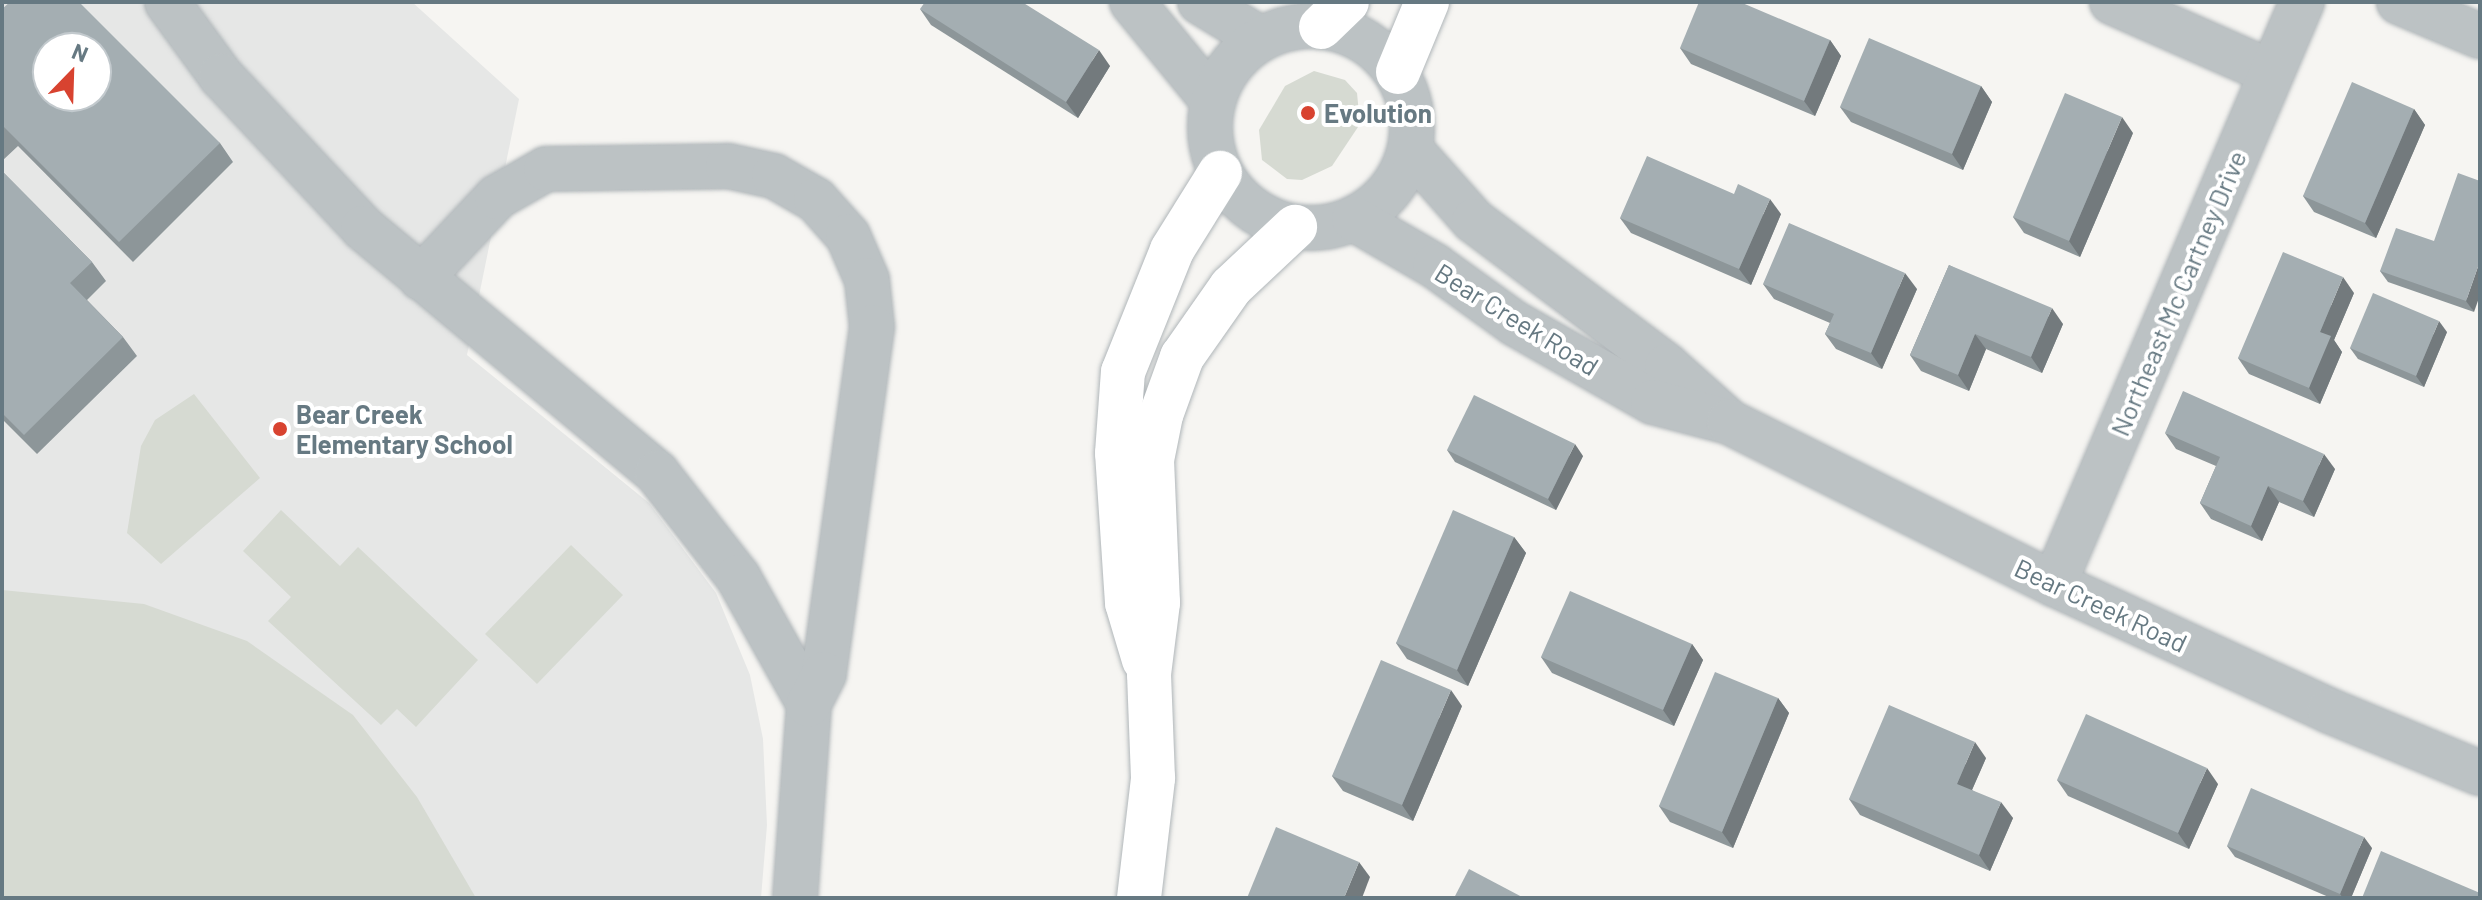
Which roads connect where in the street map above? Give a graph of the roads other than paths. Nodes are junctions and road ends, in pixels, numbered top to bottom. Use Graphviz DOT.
graph roads {
  1 [pos="167,2"];
  2 [pos="1132,2"];
  3 [pos="1200,2"];
  4 [pos="1427,2"];
  5 [pos="2112,2"];
  6 [pos="2302,2"];
  7 [pos="2399,2"];
  8 [pos="1334,15"];
  9 [pos="2480,36"];
  10 [pos="1261,39"];
  11 [pos="1398,72"];
  12 [pos="2271,72"];
  13 [pos="1213,101"];
  14 [pos="1410,149"];
  15 [pos="1220,173"];
  16 [pos="1354,219"];
  17 [pos="1295,227"];
  18 [pos="421,278"];
  19 [pos="1729,422"];
  20 [pos="2054,584"];
  21 [pos="1149,674"];
  22 [pos="809,704"];
  23 [pos="2480,773"];
  24 [pos="795,898"];
  25 [pos="1139,898"];
  1 -- 18 [label="street"];
  2 -- 13 [label="street"];
  3 -- 10 [label="street"];
  4 -- 11 [label="main road"];
  5 -- 12 [label="street"];
  6 -- 12 [label="street, Northeast Mc Cartney Drive"];
  7 -- 9 [label="street"];
  8 -- 10 [label="street"];
  8 -- 11 [label="street"];
  10 -- 13 [label="street"];
  11 -- 14 [label="street"];
  12 -- 20 [label="street, Northeast Mc Cartney Drive"];
  13 -- 15 [label="street"];
  14 -- 16 [label="street"];
  14 -- 19 [label="street, Bear Creek Road"];
  15 -- 17 [label="street"];
  15 -- 21 [label="main road"];
  16 -- 17 [label="street"];
  16 -- 19 [label="street, Bear Creek Road"];
  17 -- 21 [label="main road"];
  18 -- 22 [label="street"];
  18 -- 22 [label="street"];
  19 -- 20 [label="street, Bear Creek Road"];
  20 -- 23 [label="street, Bear Creek Road"];
  21 -- 25 [label="main road"];
  22 -- 24 [label="street"];
}
